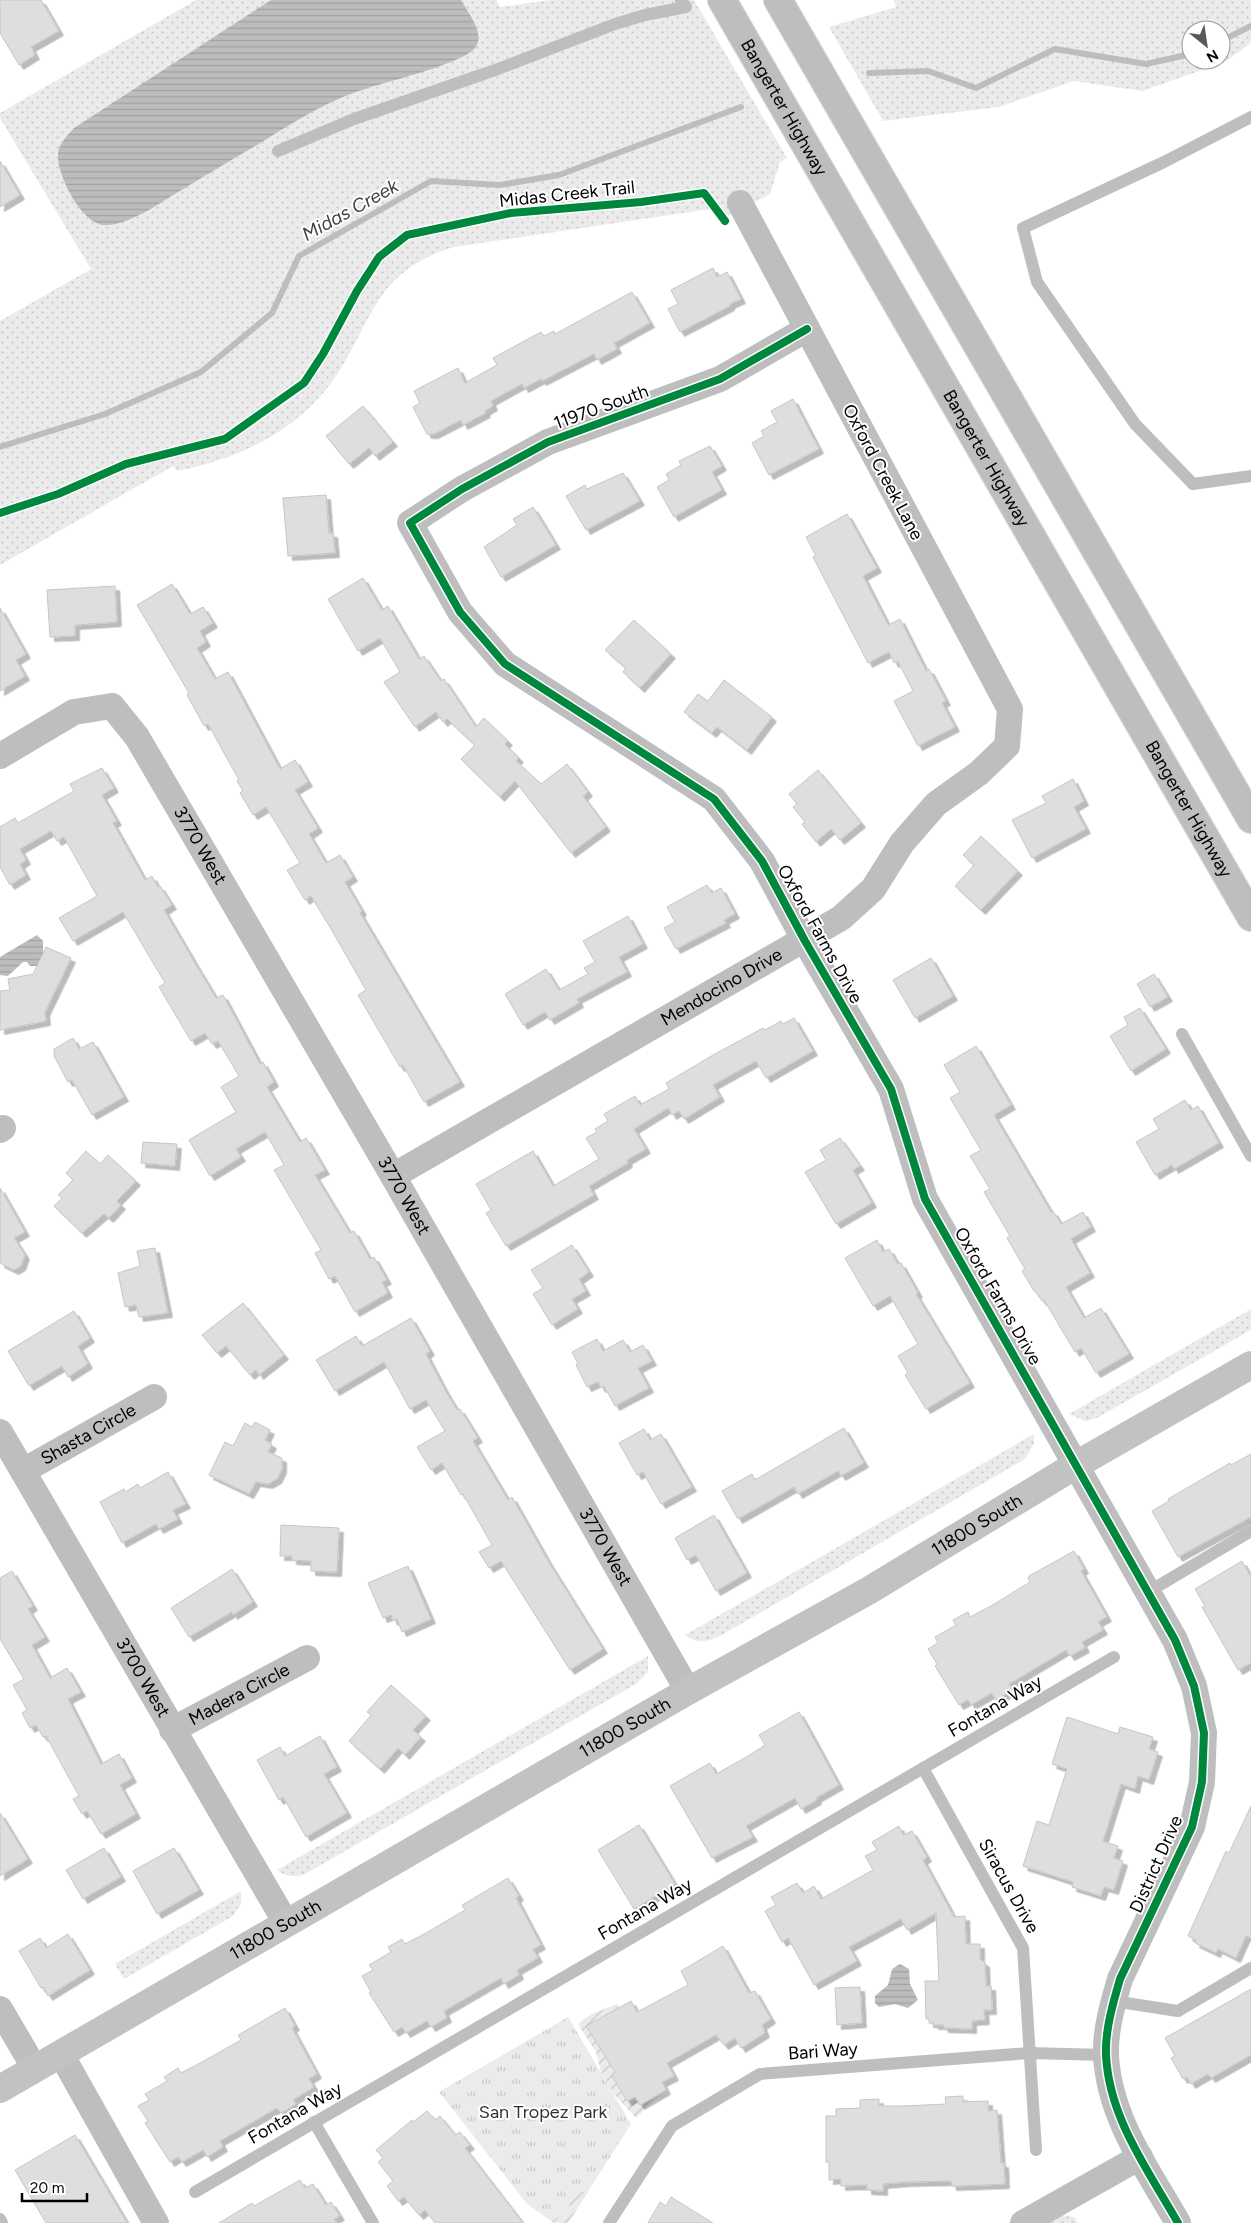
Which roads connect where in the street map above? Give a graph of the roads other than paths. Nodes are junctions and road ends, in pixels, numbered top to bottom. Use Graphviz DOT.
graph roads {
  1 [pos="681,0"];
  2 [pos="722,0"];
  3 [pos="778,0"];
  4 [pos="1251,117"];
  5 [pos="278,151"];
  6 [pos="740,203"];
  7 [pos="807,329"];
  8 [pos="1251,476"];
  9 [pos="410,523"];
  10 [pos="1007,746"];
  11 [pos="0,756"];
  12 [pos="1251,819"];
  13 [pos="1251,917"];
  14 [pos="805,940"];
  15 [pos="1182,1034"];
  16 [pos="1251,1156"];
  17 [pos="393,1176"];
  18 [pos="1251,1365"];
  19 [pos="154,1397"];
  20 [pos="0,1432"];
  21 [pos="1076,1465"];
  22 [pos="23,1471"];
  23 [pos="1251,1531"];
  24 [pos="1148,1592"];
  25 [pos="1114,1657"];
  26 [pos="306,1658"];
  27 [pos="688,1691"];
  28 [pos="172,1730"];
  29 [pos="923,1768"];
  30 [pos="286,1923"];
  31 [pos="1251,1968"];
  32 [pos="1113,2001"];
  33 [pos="0,2009"];
  34 [pos="60,2054"];
  35 [pos="1029,2054"];
  36 [pos="1106,2055"];
  37 [pos="35,2069"];
  38 [pos="0,2090"];
  39 [pos="314,2122"];
  40 [pos="1036,2150"];
  41 [pos="1140,2157"];
  42 [pos="195,2192"];
  43 [pos="0,2219"];
  44 [pos="2,2223"];
  45 [pos="156,2223"];
  46 [pos="373,2223"];
  47 [pos="609,2223"];
  48 [pos="1024,2223"];
  49 [pos="1178,2223"];
  1 -- 5 [label="lane"];
  2 -- 13 [label="highway, Bangerter Highway"];
  3 -- 12 [label="highway"];
  4 -- 8 [label="lane"];
  6 -- 7 [label="street, Oxford Creek Lane"];
  7 -- 9 [label="street, 11970 South"];
  7 -- 10 [label="street, Oxford Creek Lane"];
  9 -- 14 [label="street, Oxford Farms Drive"];
  10 -- 14 [label="street, Mendocino Drive"];
  11 -- 17 [label="street, 3770 West"];
  14 -- 17 [label="street, Mendocino Drive"];
  14 -- 21 [label="street, Oxford Farms Drive"];
  15 -- 16 [label="lane"];
  17 -- 27 [label="street, 3770 West"];
  18 -- 21 [label="main road, 11800 South"];
  19 -- 22 [label="street, Shasta Circle"];
  20 -- 22 [label="street, 3700 West"];
  21 -- 24 [label="street, District Drive"];
  21 -- 27 [label="main road, 11800 South"];
  22 -- 28 [label="street, 3700 West"];
  23 -- 24 [label="lane"];
  24 -- 32 [label="street, District Drive"];
  25 -- 29 [label="lane, Fontana Way"];
  26 -- 28 [label="street, Madera Circle"];
  27 -- 30 [label="main road, 11800 South"];
  28 -- 30 [label="street, 3700 West"];
  29 -- 35 [label="lane, Siracus Drive"];
  29 -- 39 [label="lane, Fontana Way"];
  30 -- 34 [label="main road, 11800 South"];
  31 -- 32 [label="lane"];
  32 -- 36 [label="street, District Drive"];
  33 -- 37 [label="street"];
  34 -- 37 [label="main road, 11800 South"];
  34 -- 45 [label="street"];
  35 -- 36 [label="lane, Bari Way"];
  35 -- 40 [label="lane, Siracus Drive"];
  35 -- 47 [label="lane, Bari Way"];
  36 -- 41 [label="street, District Drive"];
  37 -- 38 [label="main road, 11800 South"];
  39 -- 42 [label="lane, Fontana Way"];
  39 -- 46 [label="lane"];
  41 -- 48 [label="street"];
  41 -- 49 [label="street, District Drive"];
  43 -- 44 [label="lane"];
}
